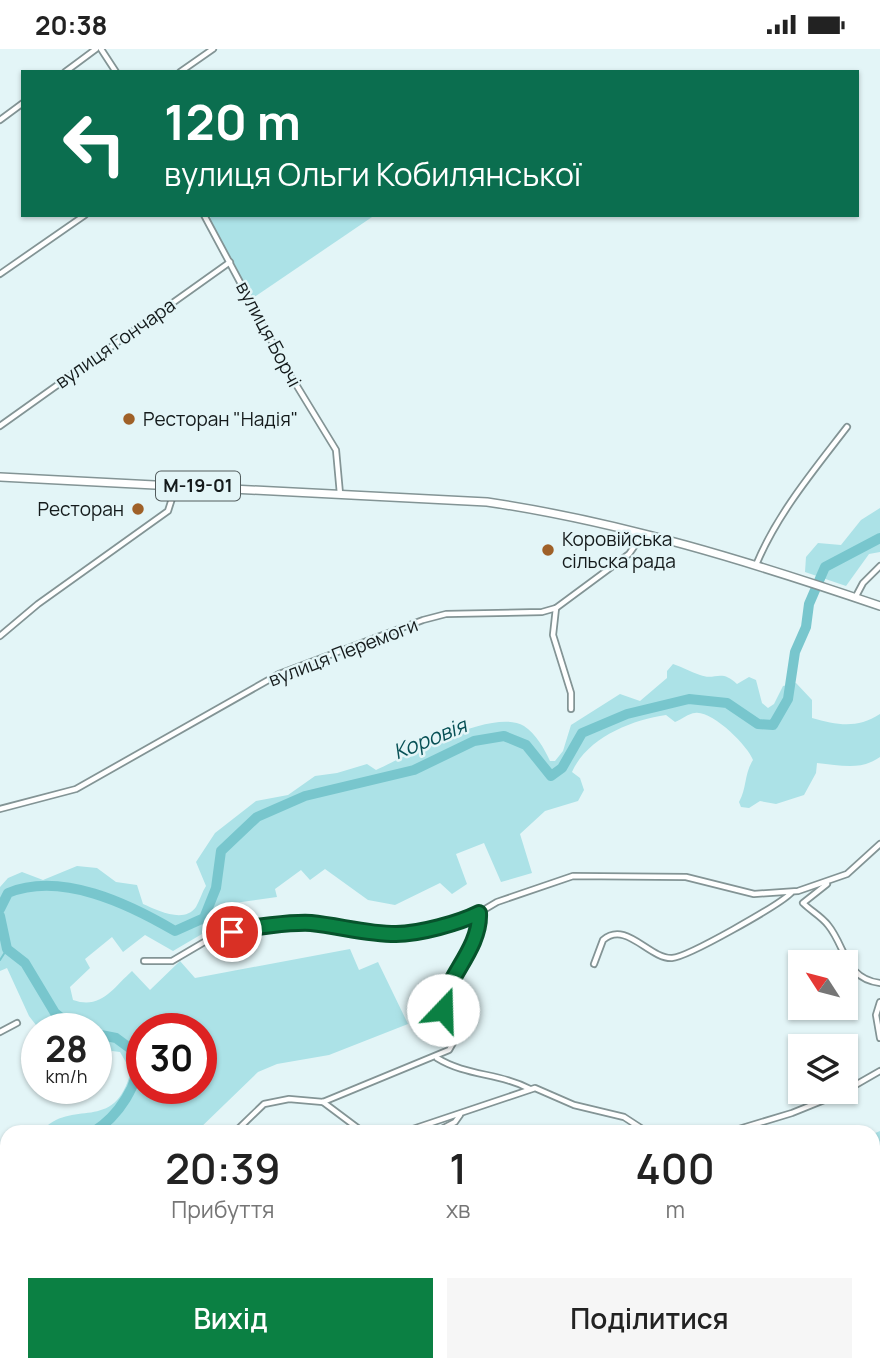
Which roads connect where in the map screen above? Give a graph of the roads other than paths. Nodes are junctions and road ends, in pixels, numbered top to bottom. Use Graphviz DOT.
graph roads {
  1 [pos="84,49"];
  2 [pos="98,49"];
  3 [pos="213,49"];
  4 [pos="88,55"];
  5 [pos="68,70"];
  6 [pos="114,70"];
  7 [pos="183,70"];
  8 [pos="21,104"];
  9 [pos="0,120"];
  10 [pos="82,217"];
  11 [pos="205,217"];
  12 [pos="230,262"];
  13 [pos="0,274"];
  14 [pos="0,426"];
  15 [pos="848,427"];
  16 [pos="0,477"];
  17 [pos="177,485"];
  18 [pos="340,494"];
  19 [pos="644,533"];
  20 [pos="755,566"];
  21 [pos="880,566"];
  22 [pos="855,598"];
  23 [pos="880,606"];
  24 [pos="556,608"];
  25 [pos="0,636"];
  26 [pos="571,709"];
  27 [pos="0,809"];
  28 [pos="880,844"];
  29 [pos="827,883"];
  30 [pos="792,892"];
  31 [pos="479,913"];
  32 [pos="144,961"];
  33 [pos="594,964"];
  34 [pos="880,983"];
  35 [pos="880,1002"];
  36 [pos="17,1023"];
  37 [pos="0,1032"];
  38 [pos="880,1038"];
  39 [pos="436,1058"];
  40 [pos="880,1071"];
  41 [pos="858,1084"];
  42 [pos="530,1089"];
  43 [pos="323,1102"];
  44 [pos="815,1104"];
  45 [pos="460,1115"];
  46 [pos="242,1125"];
  47 [pos="354,1125"];
  48 [pos="427,1125"];
  49 [pos="449,1125"];
  50 [pos="636,1125"];
  51 [pos="752,1125"];
  1 -- 4 [label="street"];
  2 -- 4 [label="street"];
  2 -- 6 [label="street"];
  3 -- 7 [label="street"];
  4 -- 5 [label="street"];
  8 -- 9 [label="street"];
  10 -- 13 [label="street"];
  11 -- 12 [label="street, вулиця Борчі"];
  12 -- 14 [label="street, вулиця Гончара"];
  12 -- 18 [label="street, вулиця Борчі"];
  15 -- 20 [label="street"];
  16 -- 17 [label="main road, М-19-01"];
  17 -- 18 [label="main road, М-19-01"];
  17 -- 25 [label="street"];
  18 -- 19 [label="main road, М-19-01"];
  19 -- 20 [label="main road, М-19-01"];
  19 -- 24 [label="street, вулиця Перемоги"];
  20 -- 22 [label="main road, М-19-01"];
  21 -- 22 [label="street"];
  22 -- 23 [label="main road, М-19-01"];
  24 -- 26 [label="street"];
  24 -- 27 [label="street, вулиця Перемоги"];
  28 -- 29 [label="street"];
  29 -- 30 [label="street"];
  29 -- 34 [label="street"];
  30 -- 31 [label="street"];
  30 -- 33 [label="street"];
  31 -- 32 [label="street"];
  31 -- 39 [label="street"];
  35 -- 38 [label="street"];
  36 -- 37 [label="street"];
  39 -- 42 [label="street"];
  39 -- 43 [label="street"];
  40 -- 41 [label="street"];
  42 -- 45 [label="street"];
  42 -- 50 [label="street"];
  43 -- 46 [label="street"];
  43 -- 47 [label="street"];
  44 -- 51 [label="street"];
  45 -- 48 [label="street"];
  45 -- 49 [label="street"];
}
